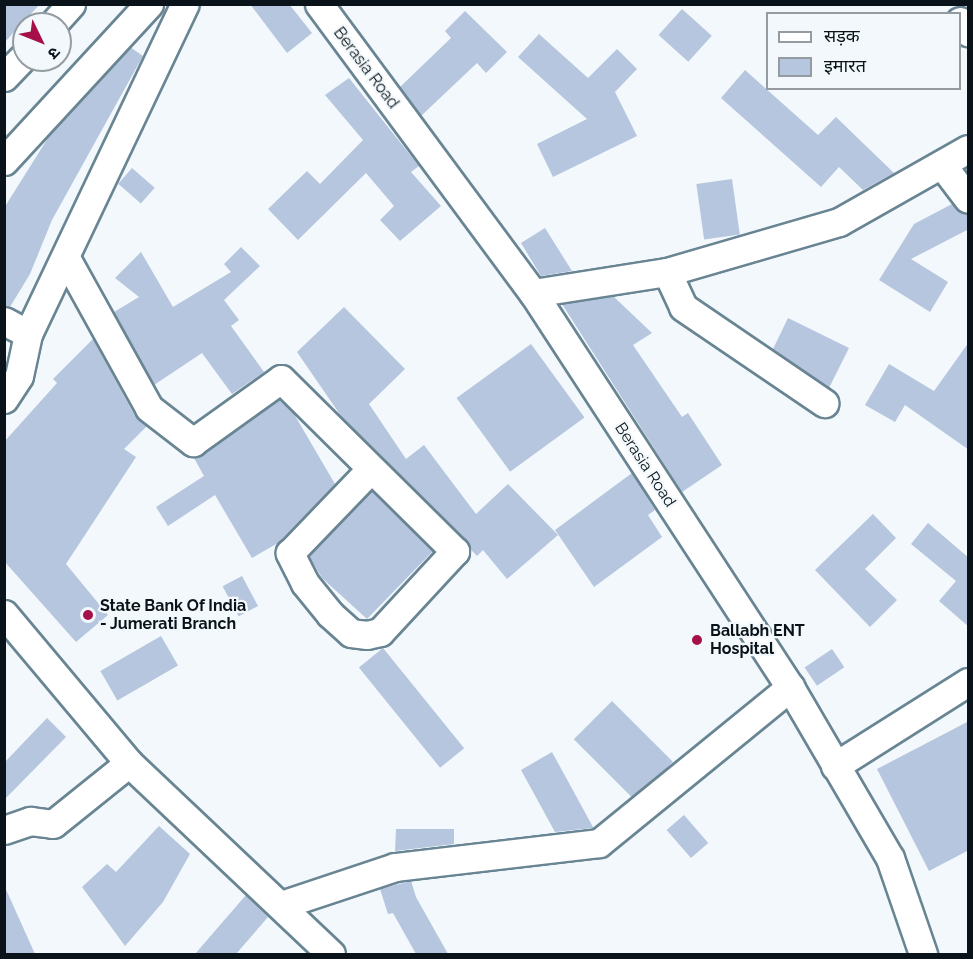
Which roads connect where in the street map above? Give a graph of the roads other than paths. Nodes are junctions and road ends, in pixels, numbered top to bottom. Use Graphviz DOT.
graph roads {
  1 [pos="149,4"];
  2 [pos="185,4"];
  3 [pos="319,4"];
  4 [pos="969,149"];
  5 [pos="4,161"];
  6 [pos="943,166"];
  7 [pos="969,199"];
  8 [pos="66,258"];
  9 [pos="667,272"];
  10 [pos="533,293"];
  11 [pos="4,321"];
  12 [pos="28,334"];
  13 [pos="4,399"];
  14 [pos="824,402"];
  15 [pos="370,470"];
  16 [pos="4,614"];
  17 [pos="969,682"];
  18 [pos="790,687"];
  19 [pos="129,763"];
  20 [pos="836,766"];
  21 [pos="4,830"];
  22 [pos="281,905"];
  23 [pos="327,953"];
  24 [pos="923,954"];
  1 -- 5 [label="street"];
  2 -- 8 [label="street"];
  3 -- 10 [label="street, Berasia Road"];
  4 -- 6 [label="street"];
  6 -- 7 [label="street"];
  6 -- 9 [label="street"];
  8 -- 12 [label="street"];
  8 -- 15 [label="street"];
  9 -- 10 [label="street"];
  9 -- 14 [label="street"];
  10 -- 18 [label="street, Berasia Road"];
  11 -- 12 [label="street"];
  12 -- 13 [label="street"];
  15 -- 15 [label="street"];
  16 -- 19 [label="street"];
  17 -- 20 [label="street"];
  18 -- 20 [label="street, Berasia Road"];
  18 -- 22 [label="street"];
  19 -- 21 [label="street"];
  19 -- 22 [label="street"];
  20 -- 24 [label="street, Berasia Road"];
  22 -- 23 [label="street"];
}
